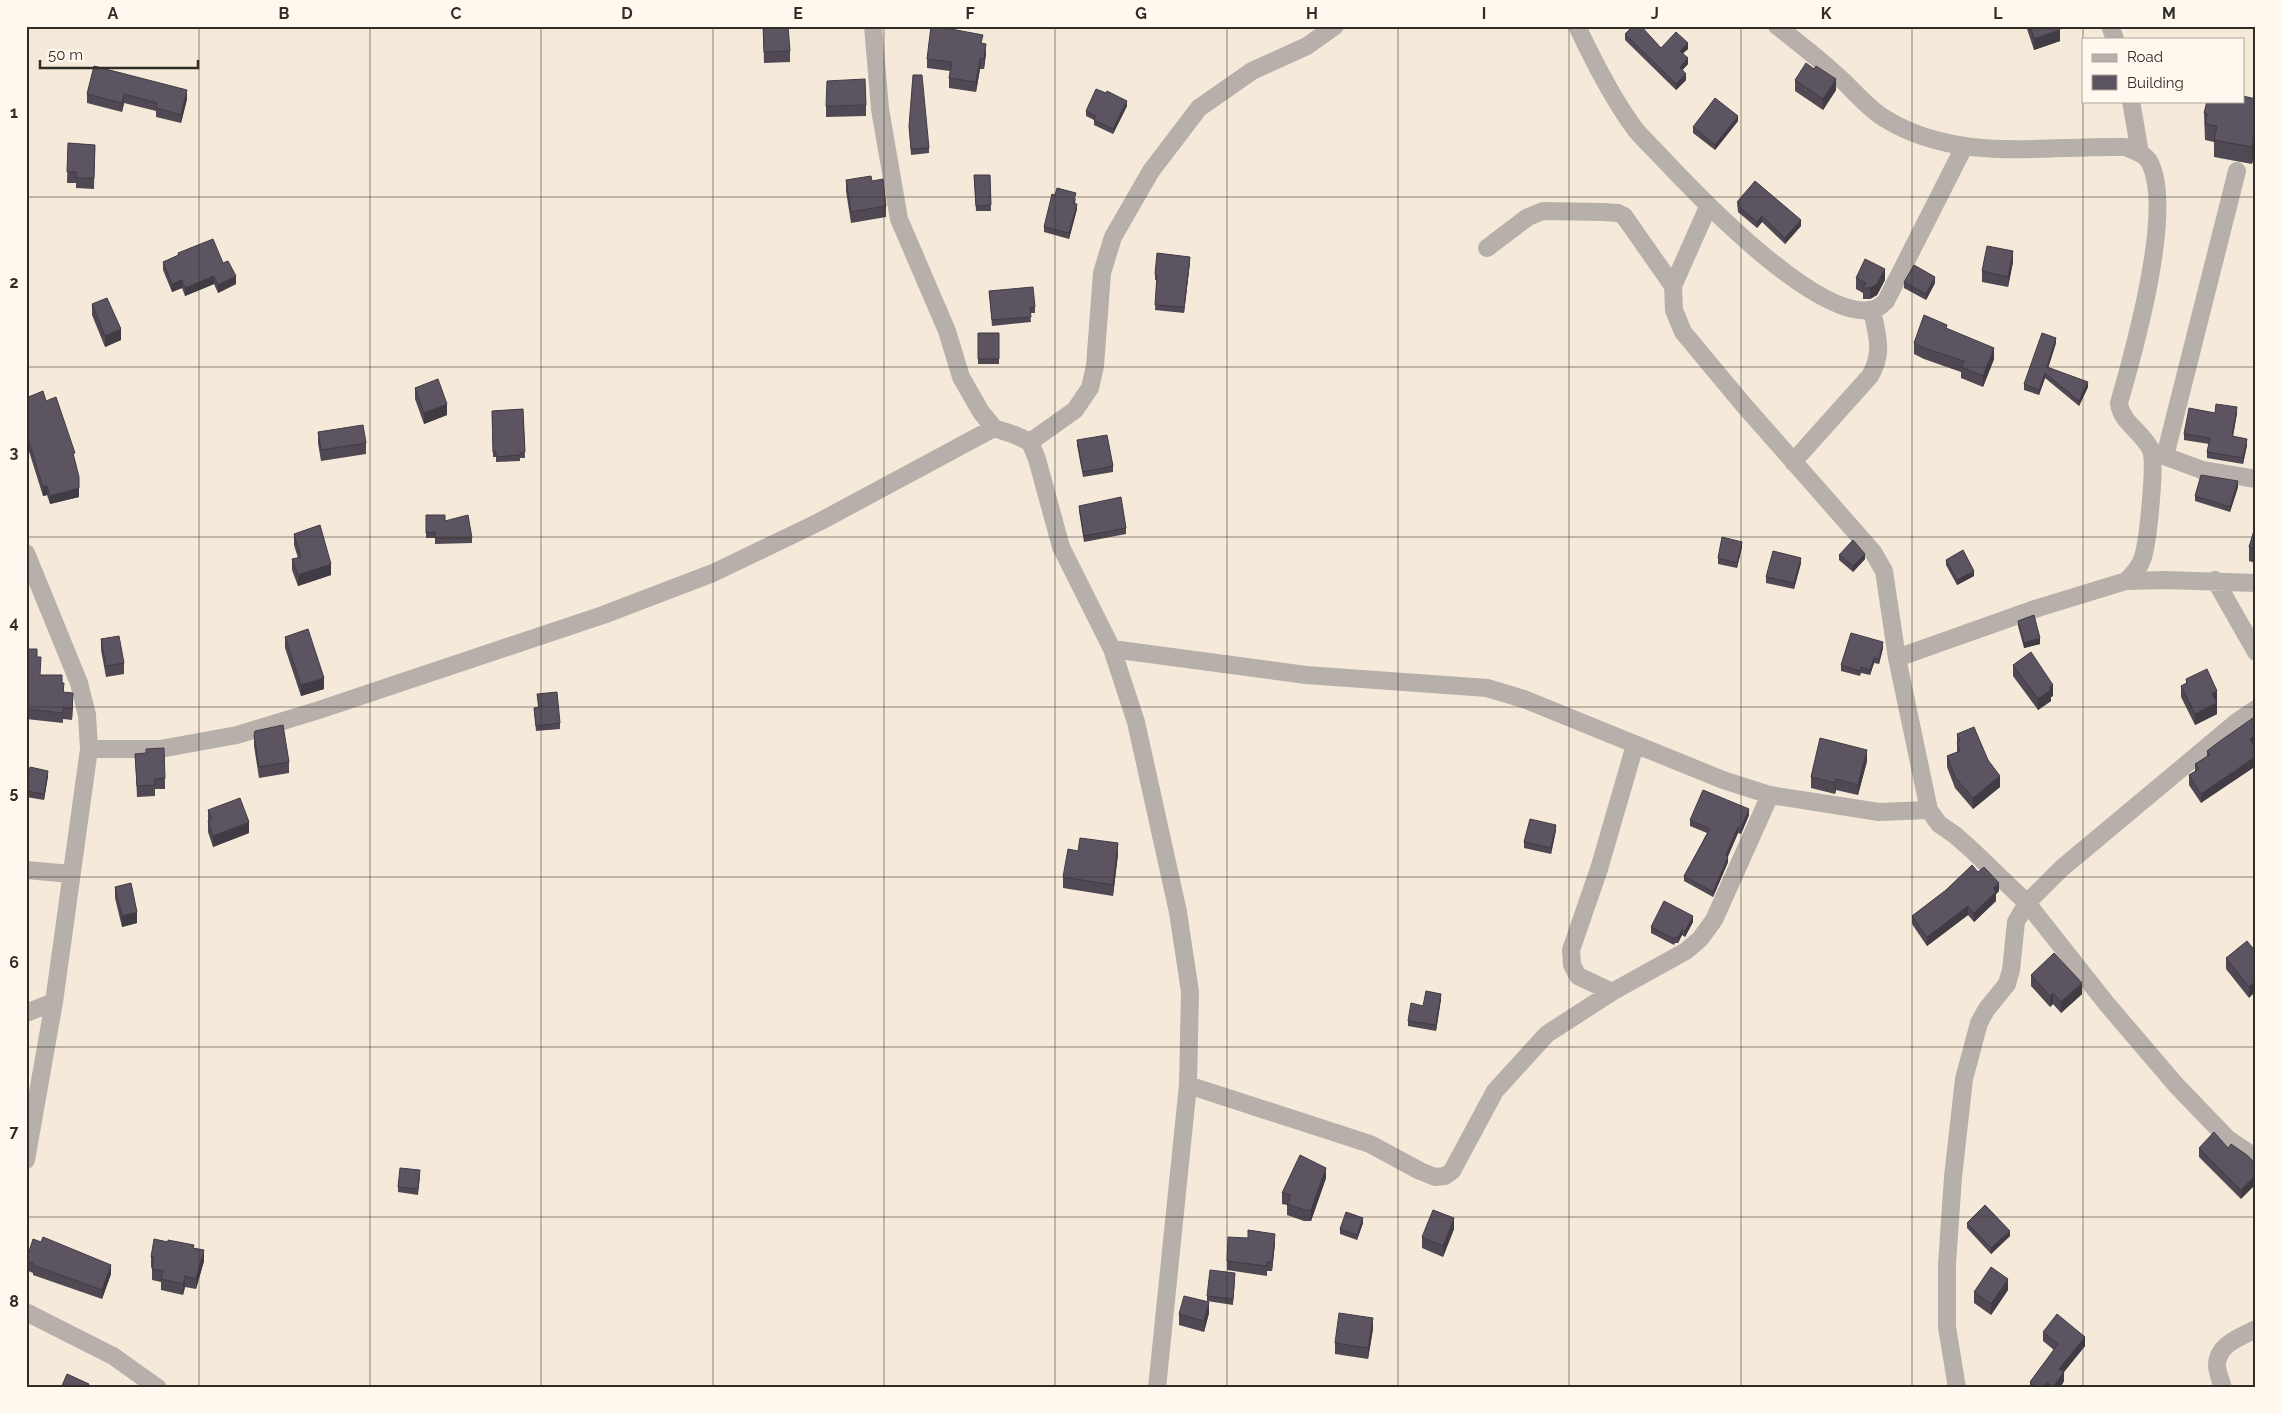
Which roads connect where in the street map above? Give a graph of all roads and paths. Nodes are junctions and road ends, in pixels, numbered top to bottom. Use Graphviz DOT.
graph roads {
  1 [pos="873,26"];
  2 [pos="1335,26"];
  3 [pos="1577,26"];
  4 [pos="1776,26"];
  5 [pos="2110,26"];
  6 [pos="2115,38"];
  7 [pos="2131,102"];
  8 [pos="1964,147"];
  9 [pos="2140,153"];
  10 [pos="2236,171"];
  11 [pos="1708,207"];
  12 [pos="1487,248"];
  13 [pos="1673,286"];
  14 [pos="1872,310"];
  15 [pos="994,428"];
  16 [pos="1030,442"];
  17 [pos="2158,453"];
  18 [pos="1792,462"];
  19 [pos="2256,479"];
  20 [pos="26,553"];
  21 [pos="2215,580"];
  22 [pos="2126,581"];
  23 [pos="2256,582"];
  24 [pos="1112,649"];
  25 [pos="2256,652"];
  26 [pos="1897,658"];
  27 [pos="2256,709"];
  28 [pos="1634,745"];
  29 [pos="89,749"];
  30 [pos="1770,795"];
  31 [pos="1929,810"];
  32 [pos="26,870"];
  33 [pos="70,874"];
  34 [pos="2027,903"];
  35 [pos="1612,992"];
  36 [pos="54,1002"];
  37 [pos="26,1013"];
  38 [pos="1188,1085"];
  39 [pos="2256,1158"];
  40 [pos="26,1160"];
  41 [pos="26,1312"];
  42 [pos="2256,1329"];
  43 [pos="158,1388"];
  44 [pos="1157,1388"];
  45 [pos="1957,1388"];
  46 [pos="2223,1388"];
  1 -- 15 [label="street"];
  2 -- 16 [label="street"];
  3 -- 11 [label="street"];
  4 -- 8 [label="street"];
  5 -- 6 [label="street"];
  7 -- 9 [label="street"];
  8 -- 9 [label="street"];
  8 -- 14 [label="street"];
  9 -- 17 [label="street"];
  10 -- 17 [label="street"];
  11 -- 13 [label="street"];
  11 -- 14 [label="street"];
  12 -- 13 [label="street"];
  13 -- 18 [label="street"];
  14 -- 18 [label="street"];
  15 -- 16 [label="street"];
  15 -- 29 [label="street"];
  16 -- 24 [label="street"];
  17 -- 19 [label="street"];
  17 -- 22 [label="street"];
  18 -- 26 [label="street"];
  20 -- 29 [label="street"];
  21 -- 22 [label="street"];
  21 -- 23 [label="street"];
  21 -- 25 [label="street"];
  22 -- 26 [label="street"];
  24 -- 28 [label="street"];
  24 -- 38 [label="street"];
  26 -- 31 [label="street"];
  27 -- 34 [label="street"];
  28 -- 30 [label="street"];
  28 -- 35 [label="street"];
  29 -- 33 [label="street"];
  30 -- 31 [label="street"];
  30 -- 35 [label="street"];
  31 -- 34 [label="street"];
  32 -- 33 [label="street"];
  33 -- 36 [label="street"];
  34 -- 39 [label="street"];
  34 -- 45 [label="street"];
  35 -- 38 [label="street"];
  36 -- 37 [label="street"];
  36 -- 40 [label="street"];
  38 -- 44 [label="street"];
  41 -- 43 [label="street"];
  42 -- 46 [label="street"];
}
